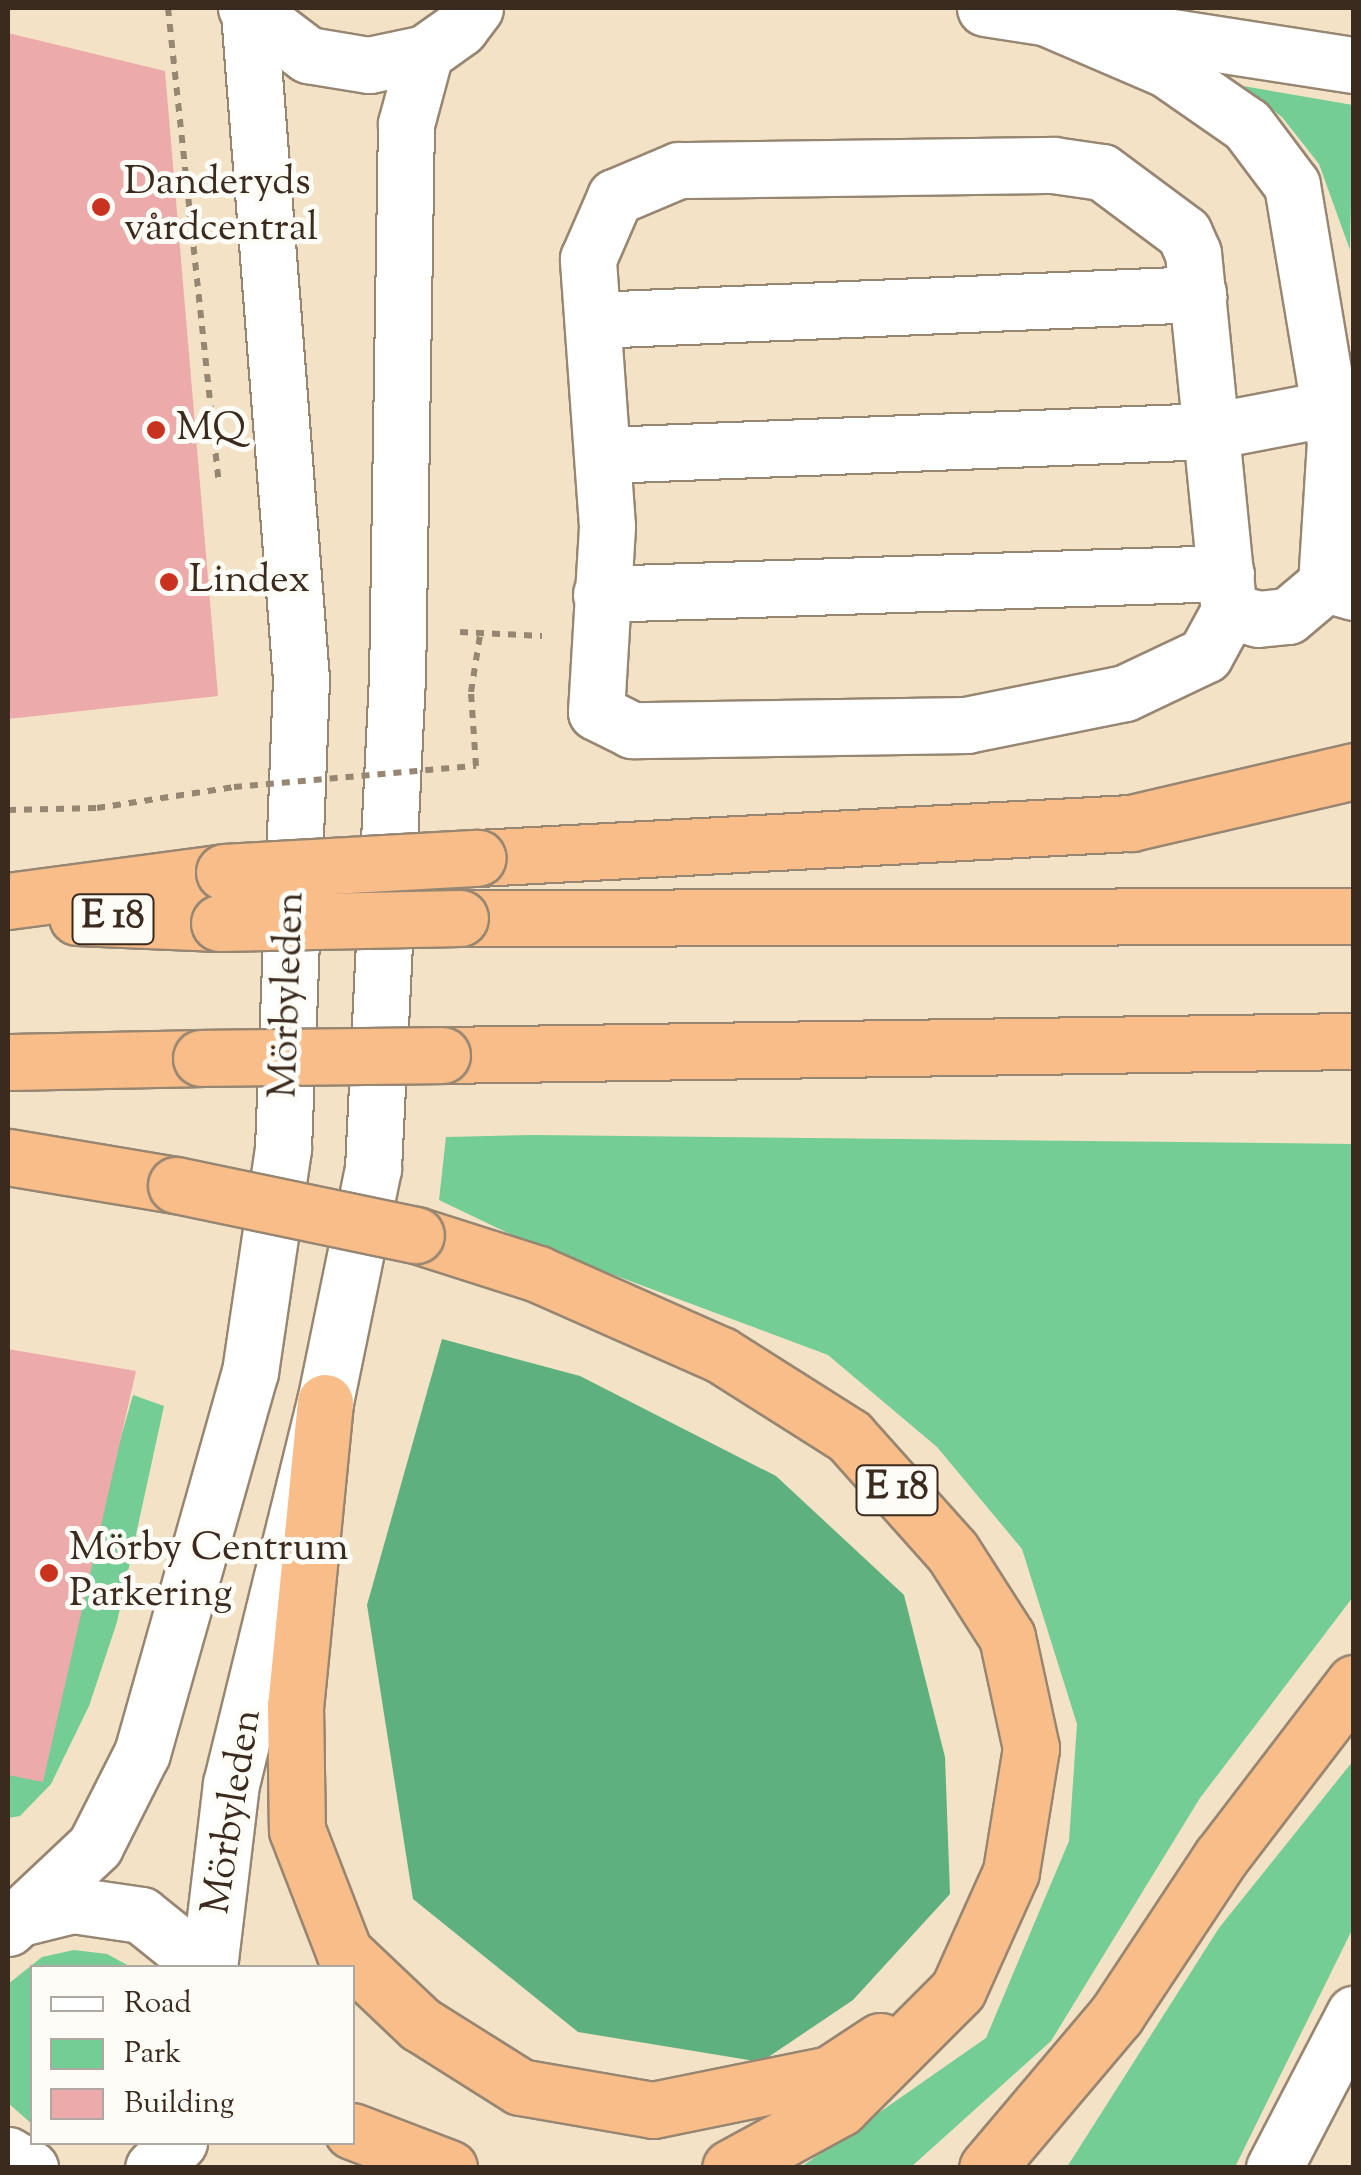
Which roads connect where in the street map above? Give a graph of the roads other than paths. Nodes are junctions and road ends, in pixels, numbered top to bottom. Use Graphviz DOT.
graph roads {
  1 [pos="475,8"];
  2 [pos="248,10"];
  3 [pos="1009,10"];
  4 [pos="425,52"];
  5 [pos="1354,65"];
  6 [pos="1198,294"];
  7 [pos="594,320"];
  8 [pos="1339,429"];
  9 [pos="1211,431"];
  10 [pos="605,455"];
  11 [pos="1340,588"];
  12 [pos="1227,592"];
  13 [pos="601,594"];
  14 [pos="1354,771"];
  15 [pos="221,897"];
  16 [pos="8,901"];
  17 [pos="8,915"];
  18 [pos="1354,916"];
  19 [pos="1354,1042"];
  20 [pos="8,1062"];
  21 [pos="8,1157"];
  22 [pos="325,1402"];
  23 [pos="1354,1683"];
  24 [pos="14,1923"];
  25 [pos="204,1965"];
  26 [pos="208,1965"];
  27 [pos="958,1990"];
  28 [pos="1354,2014"];
  29 [pos="355,2132"];
  30 [pos="176,2145"];
  31 [pos="8,2154"];
  32 [pos="30,2168"];
  33 [pos="153,2168"];
  34 [pos="450,2168"];
  35 [pos="730,2168"];
  36 [pos="986,2168"];
  37 [pos="1274,2168"];
  1 -- 4 [label="street"];
  2 -- 4 [label="street"];
  2 -- 24 [label="street, Mörbyleden"];
  3 -- 5 [label="street"];
  3 -- 8 [label="street"];
  4 -- 22 [label="street, Mörbyleden"];
  6 -- 7 [label="street"];
  6 -- 7 [label="street"];
  6 -- 9 [label="street"];
  7 -- 10 [label="street"];
  8 -- 9 [label="street"];
  8 -- 11 [label="street"];
  9 -- 10 [label="street"];
  9 -- 12 [label="street"];
  10 -- 13 [label="street"];
  11 -- 12 [label="street"];
  12 -- 13 [label="street"];
  12 -- 13 [label="street"];
  14 -- 15 [label="highway, bridge"];
  15 -- 16 [label="highway"];
  15 -- 17 [label="highway, E 18"];
  15 -- 18 [label="highway, E 18, bridge"];
  19 -- 20 [label="highway, bridge"];
  21 -- 27 [label="highway, E 18, bridge"];
  22 -- 26 [label="street, Mörbyleden"];
  22 -- 27 [label="highway"];
  23 -- 36 [label="highway"];
  24 -- 25 [label="street"];
  27 -- 35 [label="highway, E 18"];
  28 -- 37 [label="street"];
  29 -- 34 [label="highway"];
  30 -- 33 [label="street"];
  31 -- 32 [label="street"];
}
